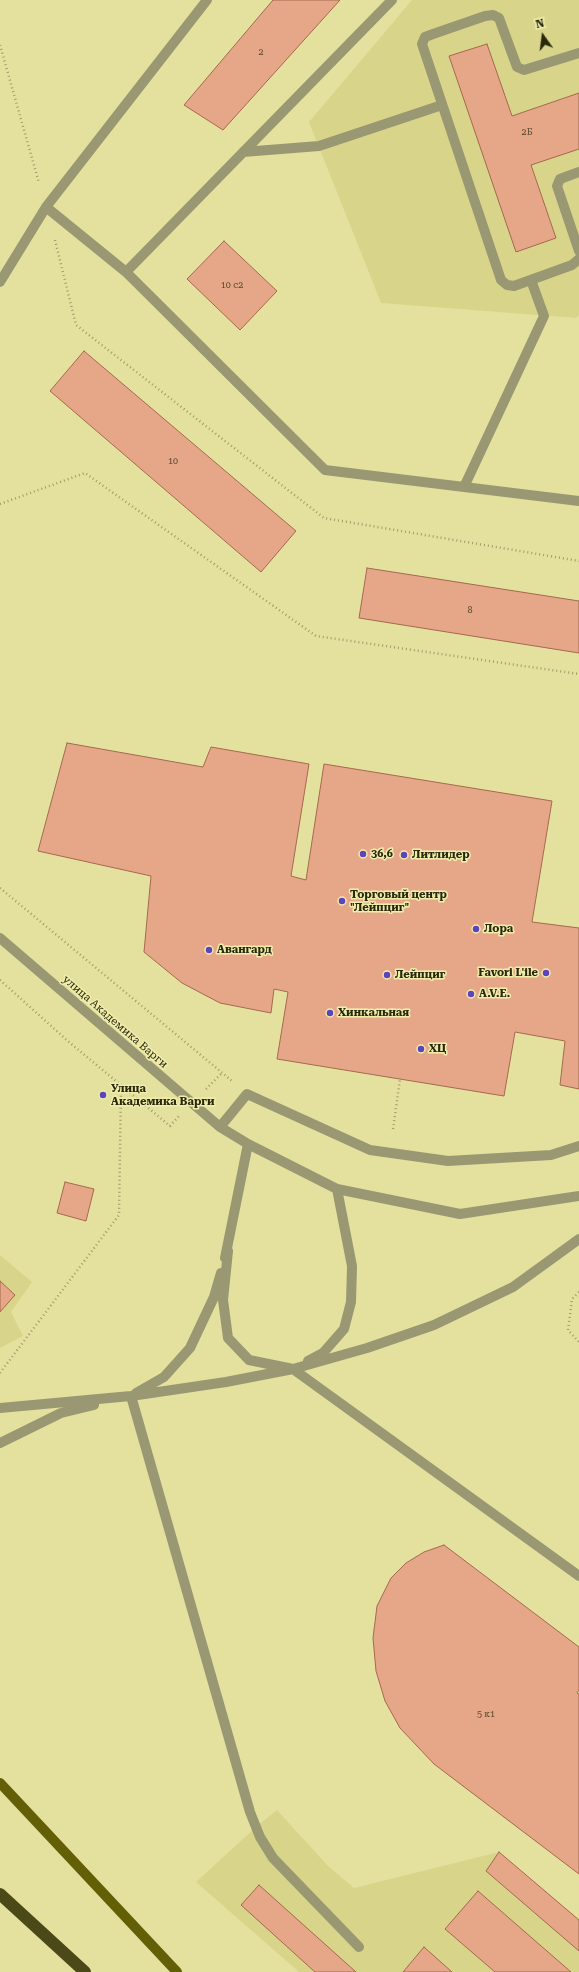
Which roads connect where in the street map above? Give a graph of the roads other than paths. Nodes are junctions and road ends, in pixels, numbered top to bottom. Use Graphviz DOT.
graph roads {
  1 [pos="207,0"];
  2 [pos="392,0"];
  3 [pos="579,53"];
  4 [pos="442,104"];
  5 [pos="243,152"];
  6 [pos="579,172"];
  7 [pos="46,207"];
  8 [pos="579,251"];
  9 [pos="579,259"];
  10 [pos="126,272"];
  11 [pos="532,280"];
  12 [pos="0,282"];
  13 [pos="464,487"];
  14 [pos="579,501"];
  15 [pos="0,938"];
  16 [pos="220,1127"];
  17 [pos="248,1144"];
  18 [pos="579,1146"];
  19 [pos="337,1189"];
  20 [pos="579,1196"];
  21 [pos="579,1239"];
  22 [pos="228,1251"];
  23 [pos="293,1369"];
  24 [pos="131,1396"];
  25 [pos="0,1408"];
  26 [pos="0,1443"];
  27 [pos="579,1576"];
  28 [pos="0,1783"];
  29 [pos="0,1894"];
  30 [pos="359,1947"];
  31 [pos="85,1972"];
  32 [pos="177,1972"];
  1 -- 7 [label="street"];
  2 -- 5 [label="street"];
  3 -- 4 [label="street"];
  4 -- 5 [label="street"];
  4 -- 11 [label="street"];
  5 -- 10 [label="street"];
  6 -- 8 [label="street"];
  7 -- 10 [label="street"];
  7 -- 12 [label="street"];
  9 -- 11 [label="street"];
  10 -- 13 [label="street"];
  11 -- 13 [label="street"];
  13 -- 14 [label="street"];
  15 -- 16 [label="street, улица Академика Варги"];
  16 -- 17 [label="street, улица Академика Варги"];
  16 -- 18 [label="street"];
  17 -- 19 [label="street, улица Академика Варги"];
  17 -- 22 [label="street"];
  19 -- 20 [label="street, улица Академика Варги"];
  19 -- 23 [label="street"];
  21 -- 23 [label="street"];
  22 -- 23 [label="street"];
  22 -- 24 [label="street"];
  23 -- 24 [label="street"];
  23 -- 27 [label="street"];
  24 -- 25 [label="street"];
  24 -- 26 [label="street"];
  24 -- 30 [label="street"];
  28 -- 32 [label="main road"];
  29 -- 31 [label="highway"];
}
